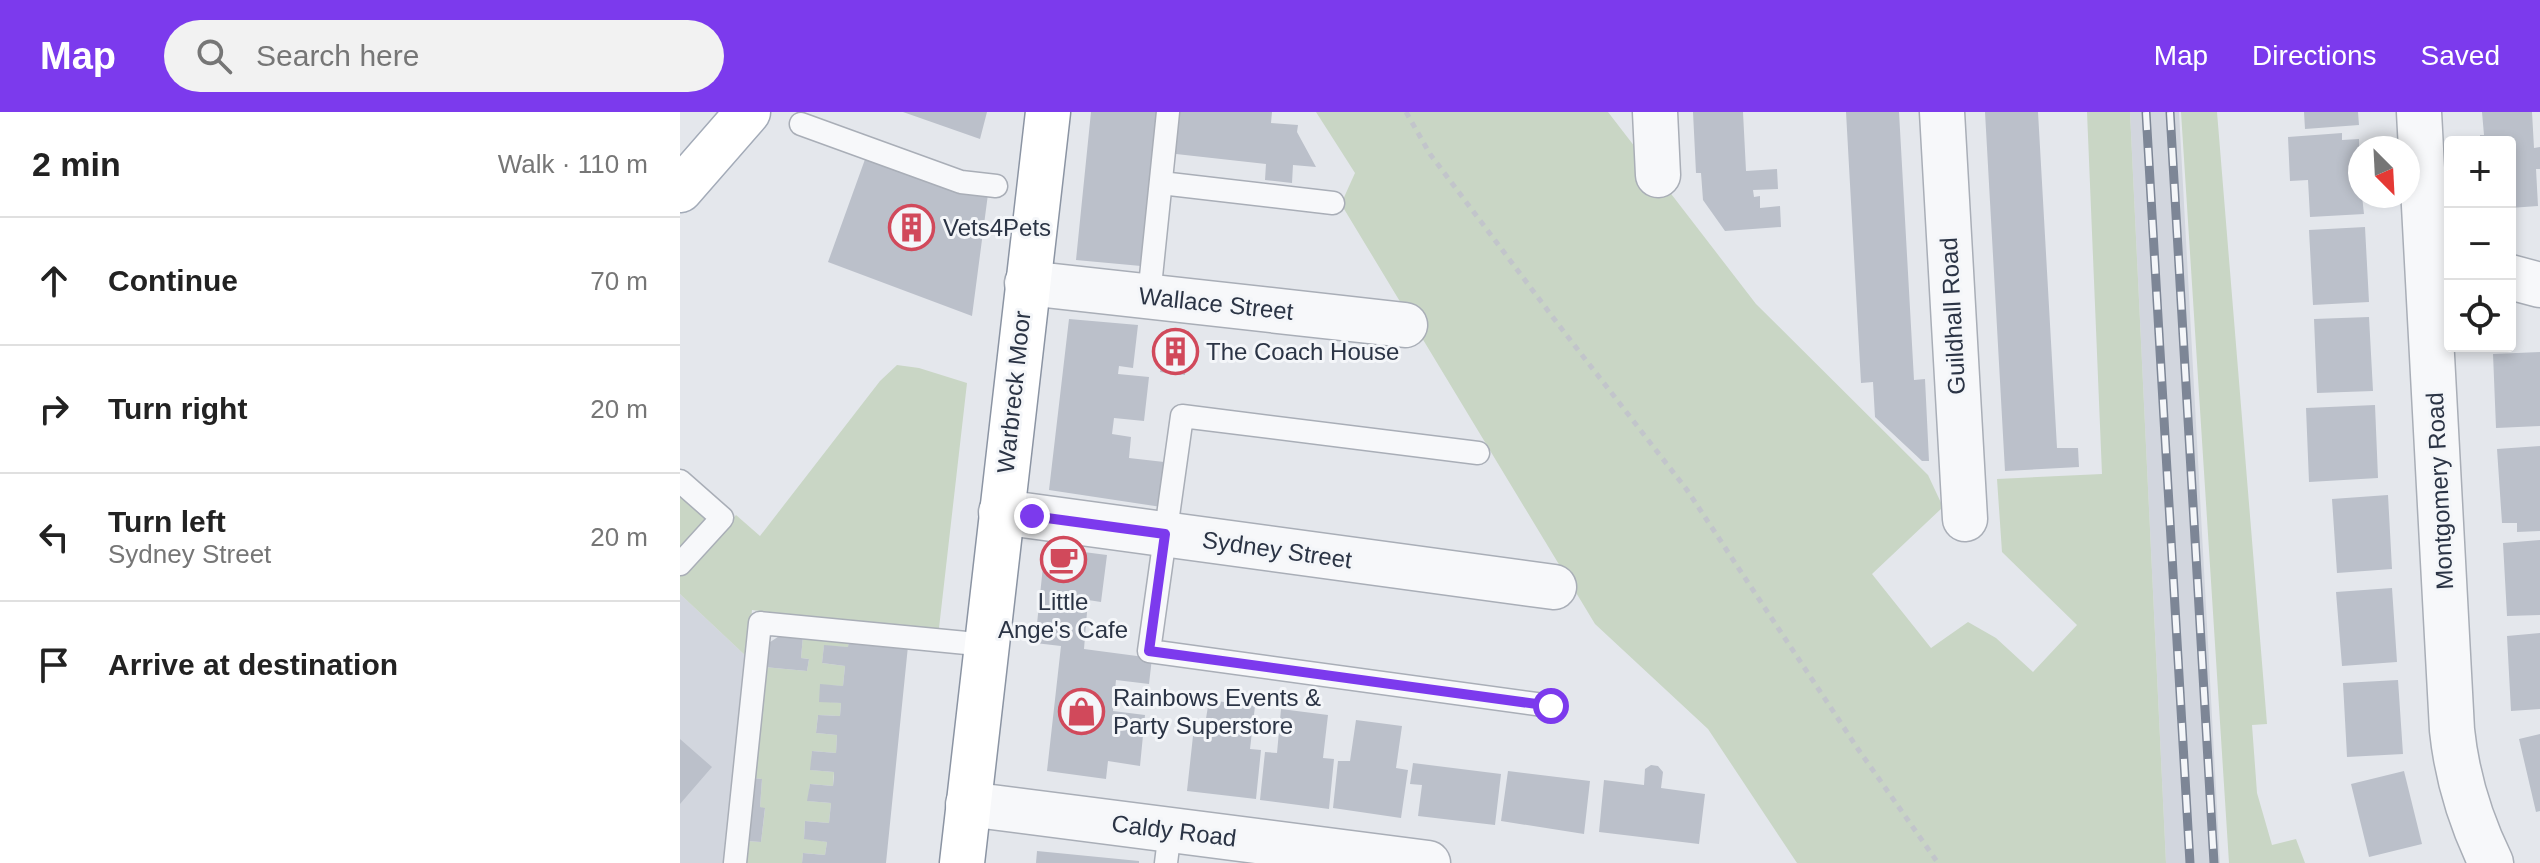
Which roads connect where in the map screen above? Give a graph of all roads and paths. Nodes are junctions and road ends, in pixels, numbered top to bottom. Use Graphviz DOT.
graph roads {
  1 [pos="748,112"];
  2 [pos="1048,112"];
  3 [pos="1168,112"];
  4 [pos="1406,112"];
  5 [pos="1655,112"];
  6 [pos="1942,112"];
  7 [pos="2419,112"];
  8 [pos="801,124"];
  9 [pos="1658,175"];
  10 [pos="1161,183"];
  11 [pos="996,186"];
  12 [pos="680,190"];
  13 [pos="1333,203"];
  14 [pos="2439,270"];
  15 [pos="2516,279"];
  16 [pos="1027,283"];
  17 [pos="2540,285"];
  18 [pos="1149,296"];
  19 [pos="1405,325"];
  20 [pos="1478,453"];
  21 [pos="680,481"];
  22 [pos="1001,512"];
  23 [pos="1965,519"];
  24 [pos="1165,534"];
  25 [pos="680,564"];
  26 [pos="1554,587"];
  27 [pos="987,645"];
  28 [pos="1551,706"];
  29 [pos="968,804"];
  30 [pos="1168,847"];
  31 [pos="735,863"];
  32 [pos="962,863"];
  33 [pos="1428,863"];
  34 [pos="1938,863"];
  35 [pos="2491,863"];
  1 -- 12 [label="main road"];
  2 -- 16 [label="main road, Warbreck Moor"];
  3 -- 10 [label="lane"];
  4 -- 34 [label="path"];
  5 -- 9 [label="street"];
  6 -- 23 [label="street, Guildhall Road"];
  7 -- 14 [label="street, Montgomery Road"];
  8 -- 11 [label="lane"];
  10 -- 13 [label="lane"];
  10 -- 18 [label="lane"];
  14 -- 35 [label="street, Montgomery Road"];
  15 -- 17 [label="street"];
  16 -- 18 [label="street, Wallace Street"];
  16 -- 22 [label="main road, Warbreck Moor"];
  18 -- 19 [label="street, Wallace Street"];
  20 -- 24 [label="lane"];
  21 -- 25 [label="lane"];
  22 -- 24 [label="street, Sydney Street"];
  22 -- 27 [label="main road, Warbreck Moor"];
  24 -- 26 [label="street, Sydney Street"];
  24 -- 28 [label="lane"];
  27 -- 29 [label="main road, Warbreck Moor"];
  27 -- 31 [label="lane"];
  29 -- 30 [label="street, Caldy Road"];
  29 -- 32 [label="main road, Warbreck Moor"];
  30 -- 33 [label="street, Caldy Road"];
}
